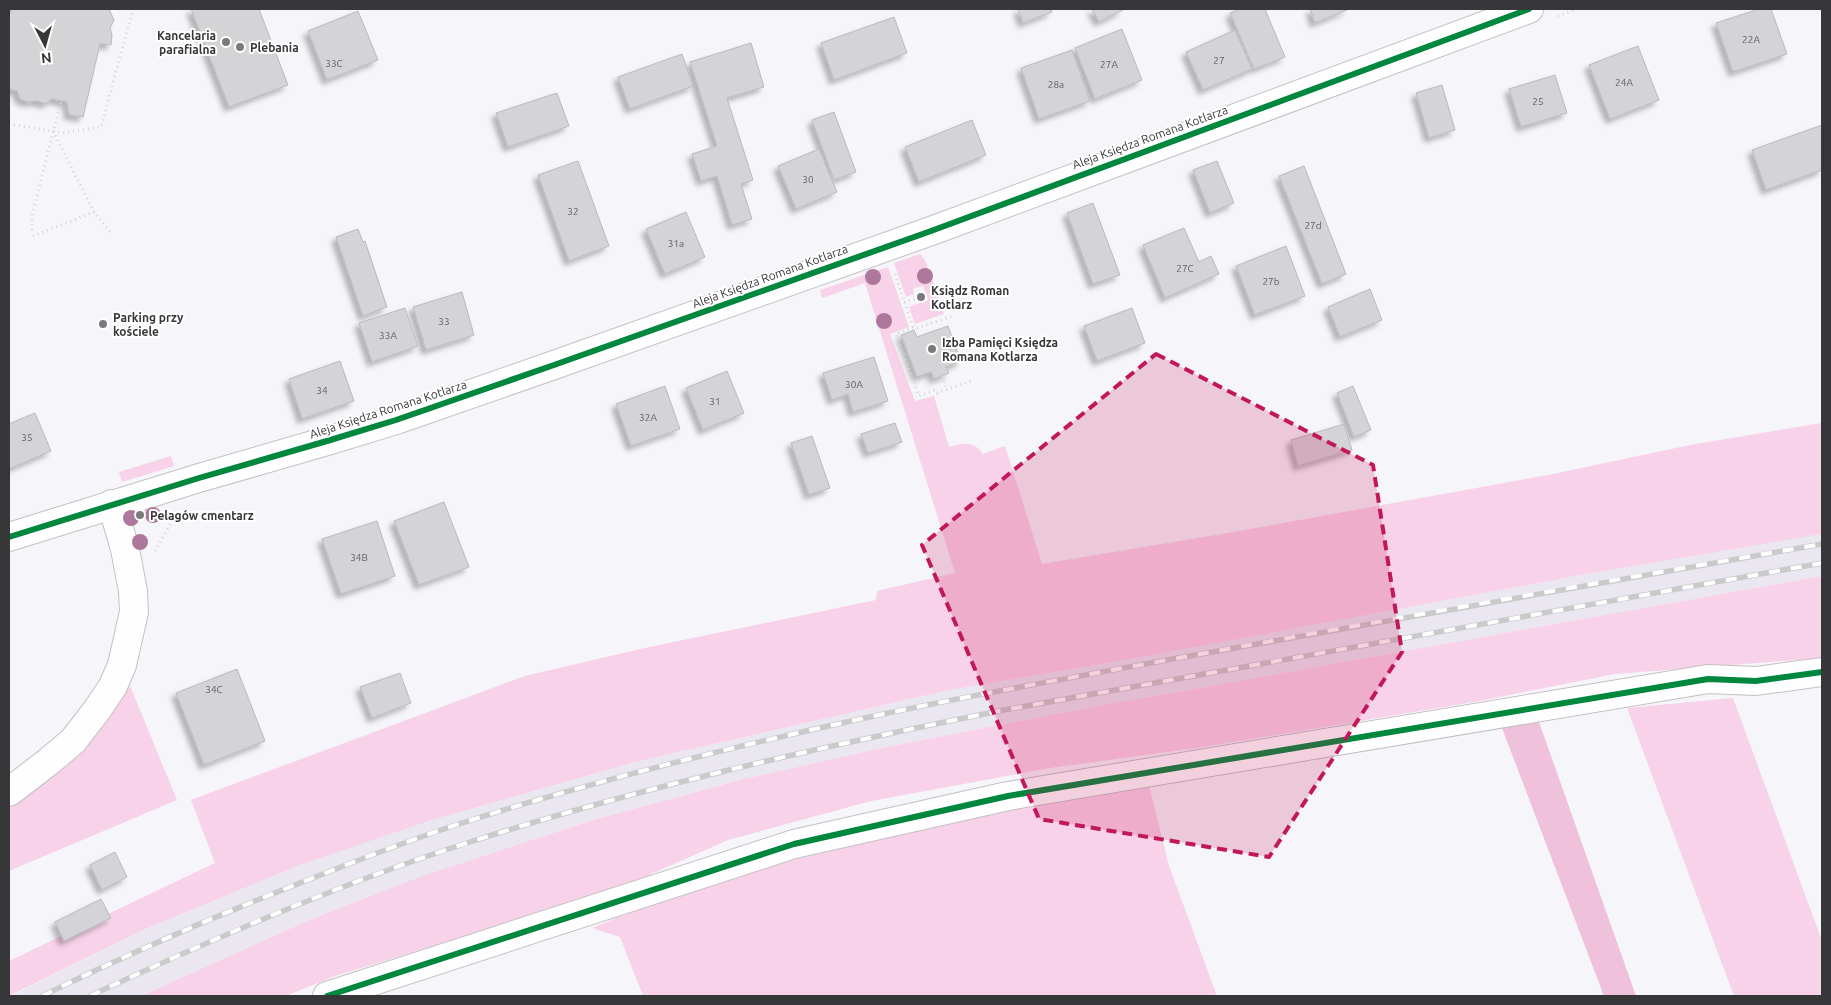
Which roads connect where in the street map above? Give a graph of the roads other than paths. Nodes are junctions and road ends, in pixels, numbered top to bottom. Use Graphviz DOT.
graph roads {
  1 [pos="1529,9"];
  2 [pos="112,504"];
  3 [pos="9,536"];
  4 [pos="1822,672"];
  5 [pos="9,792"];
  6 [pos="327,996"];
  1 -- 2 [label="street, Aleja Księdza Romana Kotlarza"];
  2 -- 3 [label="street, Aleja Księdza Romana Kotlarza"];
  2 -- 5 [label="street"];
  4 -- 6 [label="street"];
}
